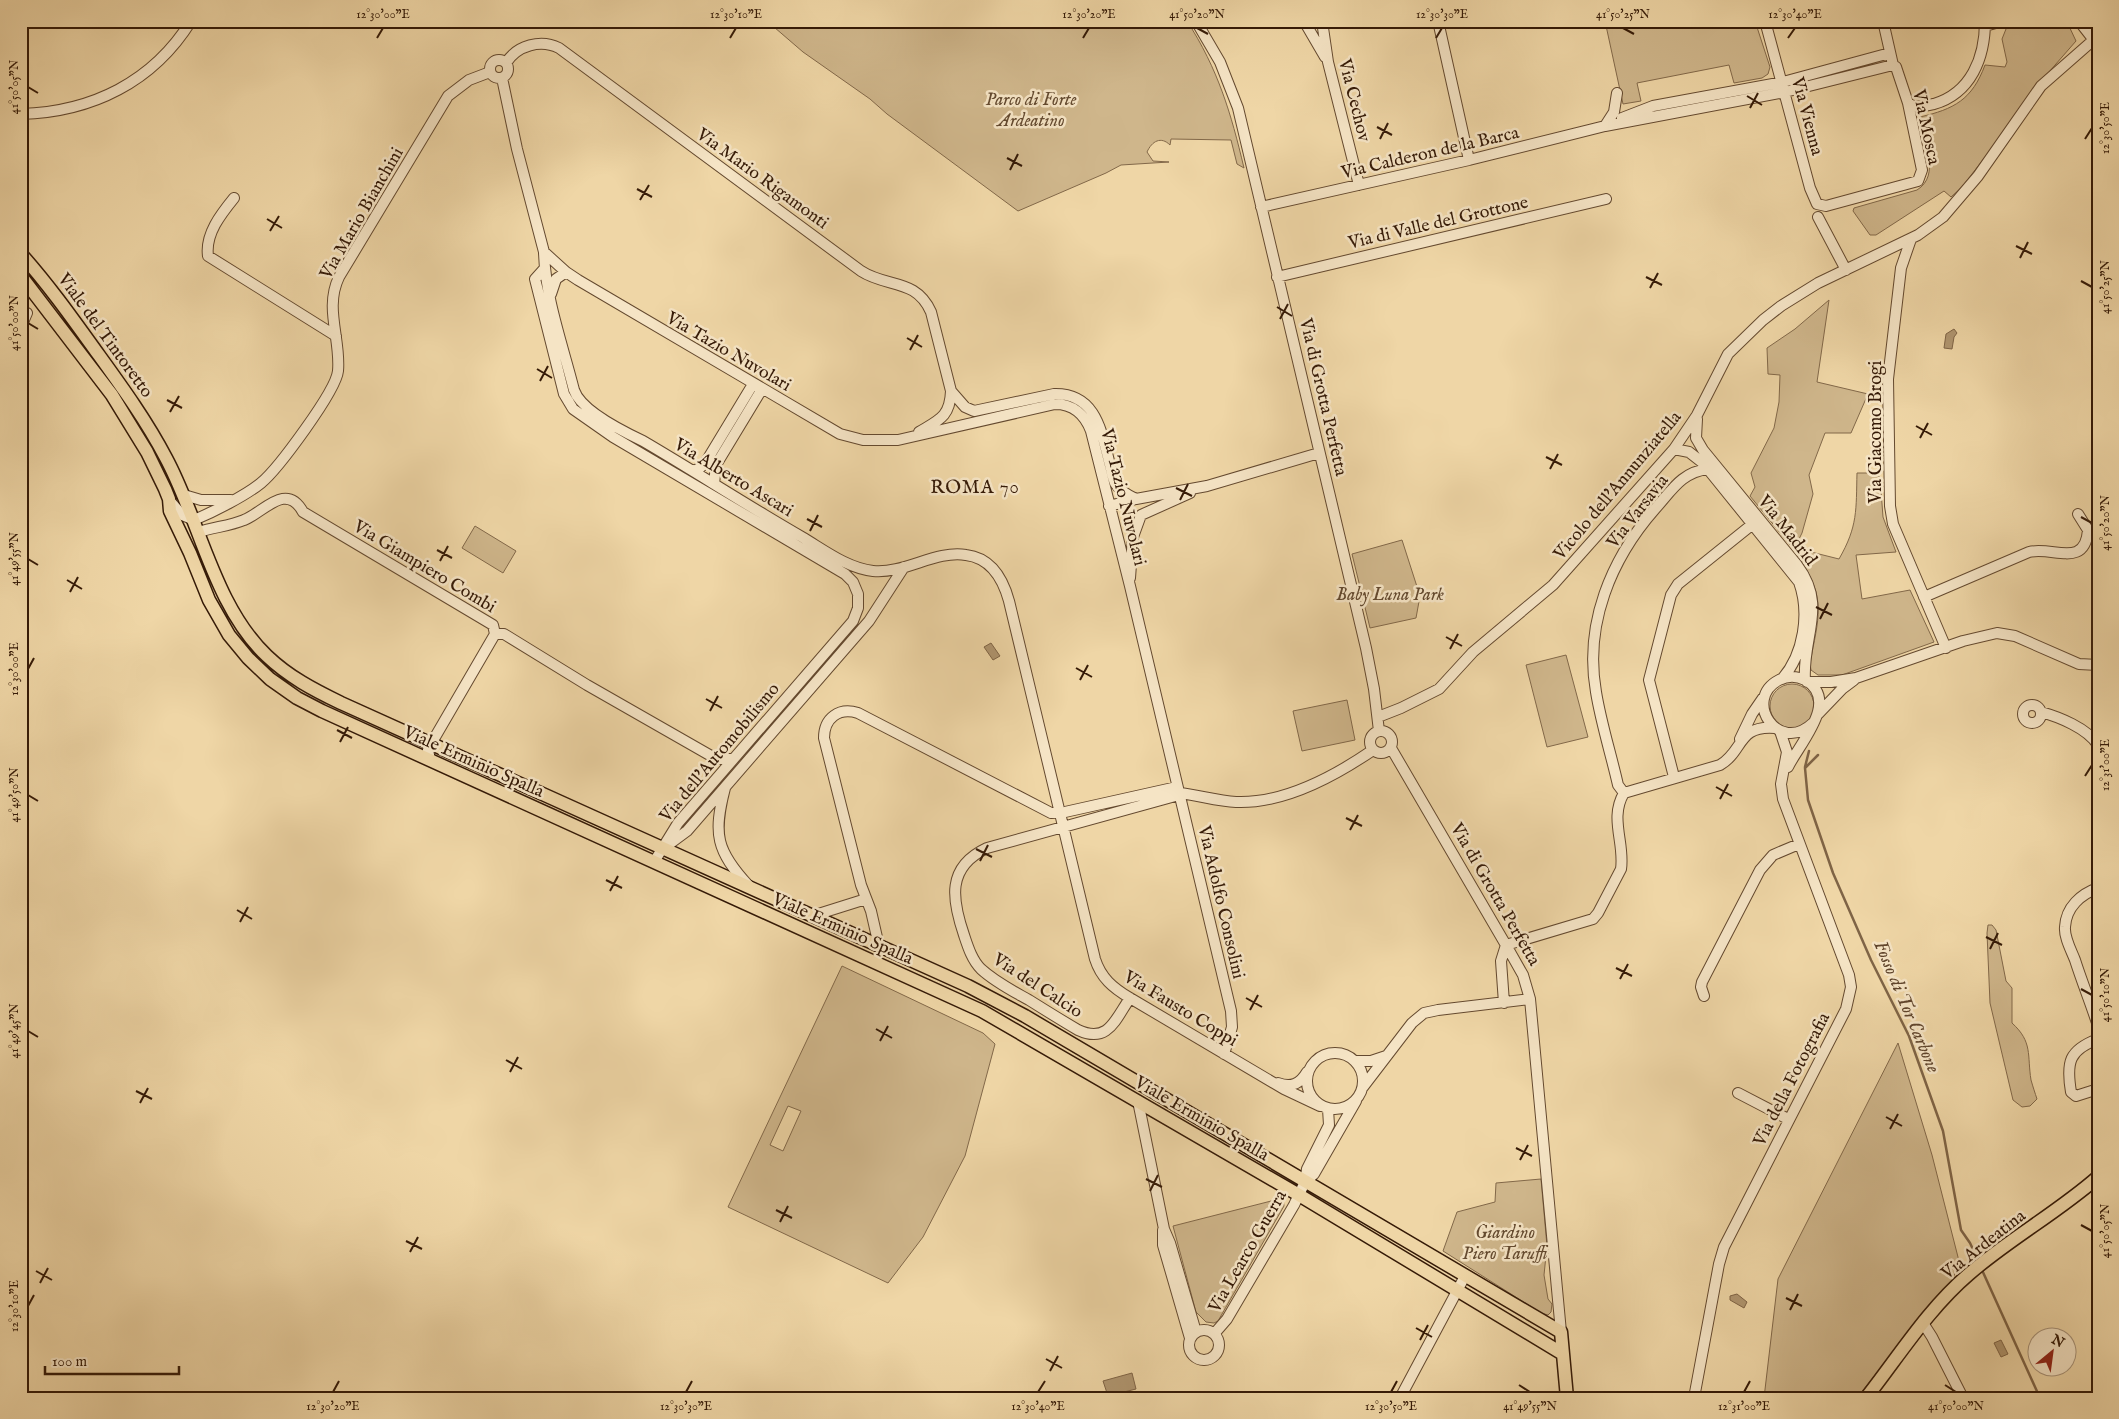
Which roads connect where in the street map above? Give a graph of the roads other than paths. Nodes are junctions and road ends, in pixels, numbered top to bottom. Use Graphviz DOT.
graph roads {
  1 [pos="191,21"];
  2 [pos="1196,21"];
  3 [pos="1304,21"];
  4 [pos="1322,21"];
  5 [pos="1438,21"];
  6 [pos="1765,21"];
  7 [pos="1883,21"];
  8 [pos="2003,21"];
  9 [pos="2079,21"];
  10 [pos="1985,24"];
  11 [pos="2096,37"];
  12 [pos="1890,53"];
  13 [pos="1328,62"];
  14 [pos="506,63"];
  15 [pos="1893,65"];
  16 [pos="490,72"];
  17 [pos="502,78"];
  18 [pos="1784,87"];
  19 [pos="1617,93"];
  20 [pos="1908,103"];
  21 [pos="21,114"];
  22 [pos="1605,126"];
  23 [pos="1469,160"];
  24 [pos="1359,185"];
  25 [pos="234,198"];
  26 [pos="1606,199"];
  27 [pos="1830,206"];
  28 [pos="1261,208"];
  29 [pos="1818,217"];
  30 [pos="1911,239"];
  31 [pos="544,252"];
  32 [pos="21,254"];
  33 [pos="544,269"];
  34 [pos="1846,270"];
  35 [pos="566,272"];
  36 [pos="21,276"];
  37 [pos="1277,276"];
  38 [pos="551,297"];
  39 [pos="27,313"];
  40 [pos="21,327"];
  41 [pos="336,336"];
  42 [pos="563,368"];
  43 [pos="757,386"];
  44 [pos="952,391"];
  45 [pos="990,414"];
  46 [pos="1698,415"];
  47 [pos="912,437"];
  48 [pos="643,441"];
  49 [pos="1674,449"];
  50 [pos="636,452"];
  51 [pos="1319,453"];
  52 [pos="1098,463"];
  53 [pos="1708,469"];
  54 [pos="692,471"];
  55 [pos="1114,482"];
  56 [pos="714,484"];
  57 [pos="1207,486"];
  58 [pos="184,495"];
  59 [pos="169,499"];
  60 [pos="1136,499"];
  61 [pos="232,500"];
  62 [pos="1740,502"];
  63 [pos="1109,506"];
  64 [pos="2078,514"];
  65 [pos="194,520"];
  66 [pos="1756,521"];
  67 [pos="776,527"];
  68 [pos="199,532"];
  69 [pos="904,567"];
  70 [pos="1130,586"];
  71 [pos="1924,597"];
  72 [pos="856,616"];
  73 [pos="495,634"];
  74 [pos="835,642"];
  75 [pos="1946,648"];
  76 [pos="844,650"];
  77 [pos="2098,665"];
  78 [pos="1861,677"];
  79 [pos="1782,679"];
  80 [pos="802,680"];
  81 [pos="1806,681"];
  82 [pos="812,687"];
  83 [pos="1765,695"];
  84 [pos="2041,712"];
  85 [pos="1378,717"];
  86 [pos="1816,719"];
  87 [pos="1777,729"];
  88 [pos="1379,731"];
  89 [pos="1739,743"];
  90 [pos="431,744"];
  91 [pos="2098,745"];
  92 [pos="1391,748"];
  93 [pos="1373,750"];
  94 [pos="733,759"];
  95 [pos="430,760"];
  96 [pos="1674,777"];
  97 [pos="1783,777"];
  98 [pos="725,786"];
  99 [pos="1178,791"];
  100 [pos="1624,793"];
  101 [pos="1059,813"];
  102 [pos="1063,827"];
  103 [pos="629,833"];
  104 [pos="1799,844"];
  105 [pos="623,847"];
  106 [pos="663,848"];
  107 [pos="654,862"];
  108 [pos="750,887"];
  109 [pos="2098,888"];
  110 [pos="866,899"];
  111 [pos="812,916"];
  112 [pos="1506,945"];
  113 [pos="879,946"];
  114 [pos="1704,996"];
  115 [pos="1130,998"];
  116 [pos="1530,1000"];
  117 [pos="1504,1003"];
  118 [pos="2098,1026"];
  119 [pos="2098,1039"];
  120 [pos="1224,1054"];
  121 [pos="1387,1055"];
  122 [pos="1355,1061"];
  123 [pos="1308,1072"];
  124 [pos="1261,1075"];
  125 [pos="1135,1081"];
  126 [pos="1363,1086"];
  127 [pos="2098,1088"];
  128 [pos="1738,1093"];
  129 [pos="1133,1098"];
  130 [pos="1357,1100"];
  131 [pos="1324,1107"];
  132 [pos="1788,1119"];
  133 [pos="2098,1177"];
  134 [pos="1305,1182"];
  135 [pos="1299,1195"];
  136 [pos="1465,1276"];
  137 [pos="1457,1290"];
  138 [pos="1922,1323"];
  139 [pos="1561,1332"];
  140 [pos="1214,1334"];
  141 [pos="1193,1335"];
  142 [pos="1563,1354"];
  143 [pos="1400,1398"];
  144 [pos="1567,1398"];
  145 [pos="1694,1398"];
  146 [pos="1866,1398"];
  147 [pos="1963,1398"];
  1 -- 21 [label="street"];
  2 -- 28 [label="street, Via di Grotta Perfetta"];
  3 -- 13 [label="street"];
  4 -- 13 [label="street, Via Cechov"];
  5 -- 23 [label="street"];
  6 -- 18 [label="street, Via Vienna"];
  7 -- 12 [label="street, Via Mosca"];
  8 -- 10 [label="street"];
  9 -- 11 [label="street"];
  10 -- 20 [label="street"];
  11 -- 30 [label="street, Vicolo dell'Annunziatella"];
  12 -- 15 [label="street, Via Mosca"];
  12 -- 18 [label="street, Via Calderon de la Barca"];
  13 -- 24 [label="street, Via Cechov"];
  14 -- 16 [label="street"];
  14 -- 17 [label="street"];
  14 -- 44 [label="street, Via Mario Rigamonti"];
  15 -- 18 [label="street, Via Calderon de la Barca"];
  15 -- 20 [label="street, Via Mosca"];
  16 -- 17 [label="street"];
  16 -- 41 [label="street, Via Mario Bianchini"];
  17 -- 31 [label="street"];
  18 -- 22 [label="street, Via Calderon de la Barca"];
  18 -- 27 [label="street, Via Vienna"];
  19 -- 22 [label="street"];
  20 -- 27 [label="street, Via Mosca"];
  22 -- 23 [label="street, Via Calderon de la Barca"];
  23 -- 24 [label="street, Via Calderon de la Barca"];
  24 -- 28 [label="street, Via Calderon de la Barca"];
  25 -- 41 [label="street"];
  26 -- 37 [label="street, Via di Valle del Grottone"];
  28 -- 37 [label="street, Via di Grotta Perfetta"];
  29 -- 34 [label="street"];
  30 -- 34 [label="street, Vicolo dell'Annunziatella"];
  30 -- 71 [label="street, Via Giacomo Brogi"];
  31 -- 33 [label="street"];
  31 -- 35 [label="street, Via Tazio Nuvolari"];
  32 -- 58 [label="main road, Viale del Tintoretto"];
  33 -- 38 [label="street"];
  33 -- 42 [label="street, Via Alberto Ascari"];
  34 -- 46 [label="street, Vicolo dell'Annunziatella"];
  35 -- 38 [label="street"];
  35 -- 43 [label="street, Via Tazio Nuvolari"];
  36 -- 59 [label="main road, Viale del Tintoretto"];
  37 -- 51 [label="street, Via di Grotta Perfetta"];
  38 -- 42 [label="street, Via Alberto Ascari"];
  39 -- 40 [label="street"];
  41 -- 61 [label="street, Via Mario Bianchini"];
  42 -- 48 [label="street, Via Alberto Ascari"];
  42 -- 50 [label="street, Via Alberto Ascari"];
  43 -- 47 [label="street, Via Tazio Nuvolari"];
  43 -- 54 [label="street"];
  43 -- 56 [label="street"];
  44 -- 45 [label="street, Via Tazio Nuvolari"];
  44 -- 47 [label="street, Via Tazio Nuvolari"];
  45 -- 47 [label="street, Via Tazio Nuvolari"];
  45 -- 52 [label="street, Via Tazio Nuvolari"];
  45 -- 55 [label="street, Via Tazio Nuvolari"];
  46 -- 49 [label="street, Vicolo dell'Annunziatella"];
  46 -- 62 [label="street, Via Madrid"];
  48 -- 50 [label="street"];
  48 -- 54 [label="street, Via Alberto Ascari"];
  49 -- 53 [label="street, Via Madrid"];
  49 -- 85 [label="street, Vicolo dell'Annunziatella"];
  50 -- 67 [label="street, Via Alberto Ascari"];
  51 -- 57 [label="street"];
  51 -- 85 [label="street, Via di Grotta Perfetta"];
  52 -- 55 [label="street"];
  52 -- 63 [label="street, Via Tazio Nuvolari"];
  53 -- 62 [label="street, Via Madrid"];
  53 -- 100 [label="street, Via Varsavia"];
  54 -- 56 [label="street, Via Alberto Ascari"];
  55 -- 60 [label="street, Via Tazio Nuvolari"];
  56 -- 67 [label="street, Via Alberto Ascari"];
  57 -- 60 [label="street"];
  57 -- 70 [label="street, Via Tazio Nuvolari"];
  58 -- 61 [label="street"];
  58 -- 65 [label="main road, Viale Erminio Spalla"];
  59 -- 65 [label="street"];
  59 -- 95 [label="main road, Viale Erminio Spalla"];
  60 -- 63 [label="street"];
  61 -- 65 [label="street, Via Mario Bianchini"];
  62 -- 66 [label="street, Via Madrid"];
  63 -- 70 [label="street, Via Tazio Nuvolari"];
  64 -- 71 [label="street"];
  65 -- 68 [label="main road, Viale Erminio Spalla"];
  66 -- 79 [label="street, Via Madrid"];
  66 -- 81 [label="street, Via Madrid"];
  66 -- 96 [label="street"];
  67 -- 69 [label="street, Via Alberto Ascari"];
  67 -- 72 [label="street, Via Alberto Ascari"];
  68 -- 73 [label="street, Via Giampiero Combi"];
  68 -- 90 [label="main road, Viale Erminio Spalla"];
  69 -- 76 [label="street, Via dell'Automobilismo"];
  69 -- 101 [label="street, Via Alberto Ascari"];
  70 -- 99 [label="street, Via Tazio Nuvolari"];
  71 -- 75 [label="street, Via Giacomo Brogi"];
  72 -- 74 [label="street, Via dell'Automobilismo"];
  73 -- 90 [label="street"];
  73 -- 94 [label="street, Via Giampiero Combi"];
  74 -- 76 [label="street"];
  74 -- 80 [label="street, Via dell'Automobilismo"];
  75 -- 77 [label="street"];
  75 -- 78 [label="street"];
  76 -- 82 [label="street, Via dell'Automobilismo"];
  78 -- 81 [label="street"];
  78 -- 86 [label="street"];
  79 -- 81 [label="street"];
  79 -- 83 [label="street"];
  80 -- 82 [label="street, Via dell'Automobilismo"];
  80 -- 94 [label="street, Via dell'Automobilismo"];
  81 -- 86 [label="street"];
  82 -- 98 [label="street, Via dell'Automobilismo"];
  83 -- 87 [label="street"];
  83 -- 89 [label="street"];
  84 -- 91 [label="street"];
  85 -- 88 [label="street, Via di Grotta Perfetta"];
  86 -- 87 [label="street"];
  86 -- 97 [label="street"];
  87 -- 89 [label="street"];
  87 -- 97 [label="street, Via della Fotografia"];
  88 -- 92 [label="street, Via di Grotta Perfetta"];
  88 -- 93 [label="street, Via di Grotta Perfetta"];
  89 -- 96 [label="street"];
  90 -- 95 [label="street"];
  90 -- 103 [label="main road, Viale Erminio Spalla"];
  92 -- 93 [label="street"];
  92 -- 112 [label="street, Via di Grotta Perfetta"];
  93 -- 99 [label="street"];
  94 -- 106 [label="street, Via dell'Automobilismo"];
  95 -- 105 [label="main road, Viale Erminio Spalla"];
  96 -- 100 [label="street"];
  97 -- 104 [label="street, Via della Fotografia"];
  98 -- 106 [label="street, Via dell'Automobilismo"];
  98 -- 108 [label="street, Via dell'Automobilismo"];
  99 -- 101 [label="street"];
  99 -- 102 [label="street"];
  99 -- 120 [label="street, Via Adolfo Consolini"];
  100 -- 112 [label="street"];
  101 -- 102 [label="street, Via Fausto Coppi"];
  101 -- 110 [label="street"];
  102 -- 115 [label="street, Via Fausto Coppi"];
  102 -- 115 [label="street, Via del Calcio"];
  103 -- 105 [label="street"];
  103 -- 106 [label="main road, Viale Erminio Spalla"];
  104 -- 114 [label="street"];
  104 -- 132 [label="street, Via della Fotografia"];
  105 -- 107 [label="main road, Viale Erminio Spalla"];
  106 -- 107 [label="street"];
  106 -- 108 [label="main road, Viale Erminio Spalla"];
  107 -- 129 [label="main road, Viale Erminio Spalla"];
  108 -- 111 [label="main road, Viale Erminio Spalla"];
  109 -- 118 [label="street"];
  110 -- 111 [label="street"];
  110 -- 113 [label="street"];
  111 -- 113 [label="main road, Viale Erminio Spalla"];
  112 -- 116 [label="street, Via di Grotta Perfetta"];
  112 -- 117 [label="street"];
  113 -- 125 [label="main road, Viale Erminio Spalla"];
  115 -- 120 [label="street, Via Fausto Coppi"];
  116 -- 117 [label="street"];
  116 -- 139 [label="street, Via di Grotta Perfetta"];
  117 -- 121 [label="street"];
  119 -- 127 [label="street"];
  120 -- 124 [label="street, Via Fausto Coppi"];
  121 -- 122 [label="street"];
  121 -- 126 [label="street"];
  122 -- 123 [label="street"];
  122 -- 126 [label="street"];
  123 -- 124 [label="street, Via Fausto Coppi"];
  123 -- 131 [label="street"];
  124 -- 131 [label="street, Via Fausto Coppi"];
  125 -- 129 [label="street"];
  125 -- 134 [label="main road, Viale Erminio Spalla"];
  126 -- 130 [label="street"];
  128 -- 132 [label="street"];
  129 -- 135 [label="main road, Viale Erminio Spalla"];
  129 -- 141 [label="street"];
  130 -- 131 [label="street"];
  130 -- 134 [label="street, Via Learco Guerra"];
  131 -- 134 [label="street, Via Learco Guerra"];
  132 -- 145 [label="street, Via della Fotografia"];
  133 -- 138 [label="main road, Via Ardeatina"];
  134 -- 135 [label="street, Via Learco Guerra"];
  134 -- 136 [label="main road, Viale Erminio Spalla"];
  135 -- 137 [label="main road, Viale Erminio Spalla"];
  135 -- 140 [label="street, Via Learco Guerra"];
  136 -- 137 [label="street"];
  136 -- 139 [label="main road, Viale Erminio Spalla"];
  137 -- 142 [label="main road, Viale Erminio Spalla"];
  137 -- 143 [label="street"];
  138 -- 146 [label="main road, Via Ardeatina"];
  138 -- 147 [label="street"];
  139 -- 142 [label="main road, Via di Grotta Perfetta"];
  140 -- 141 [label="street"];
  140 -- 141 [label="street"];
  142 -- 144 [label="main road, Via di Grotta Perfetta"];
}
